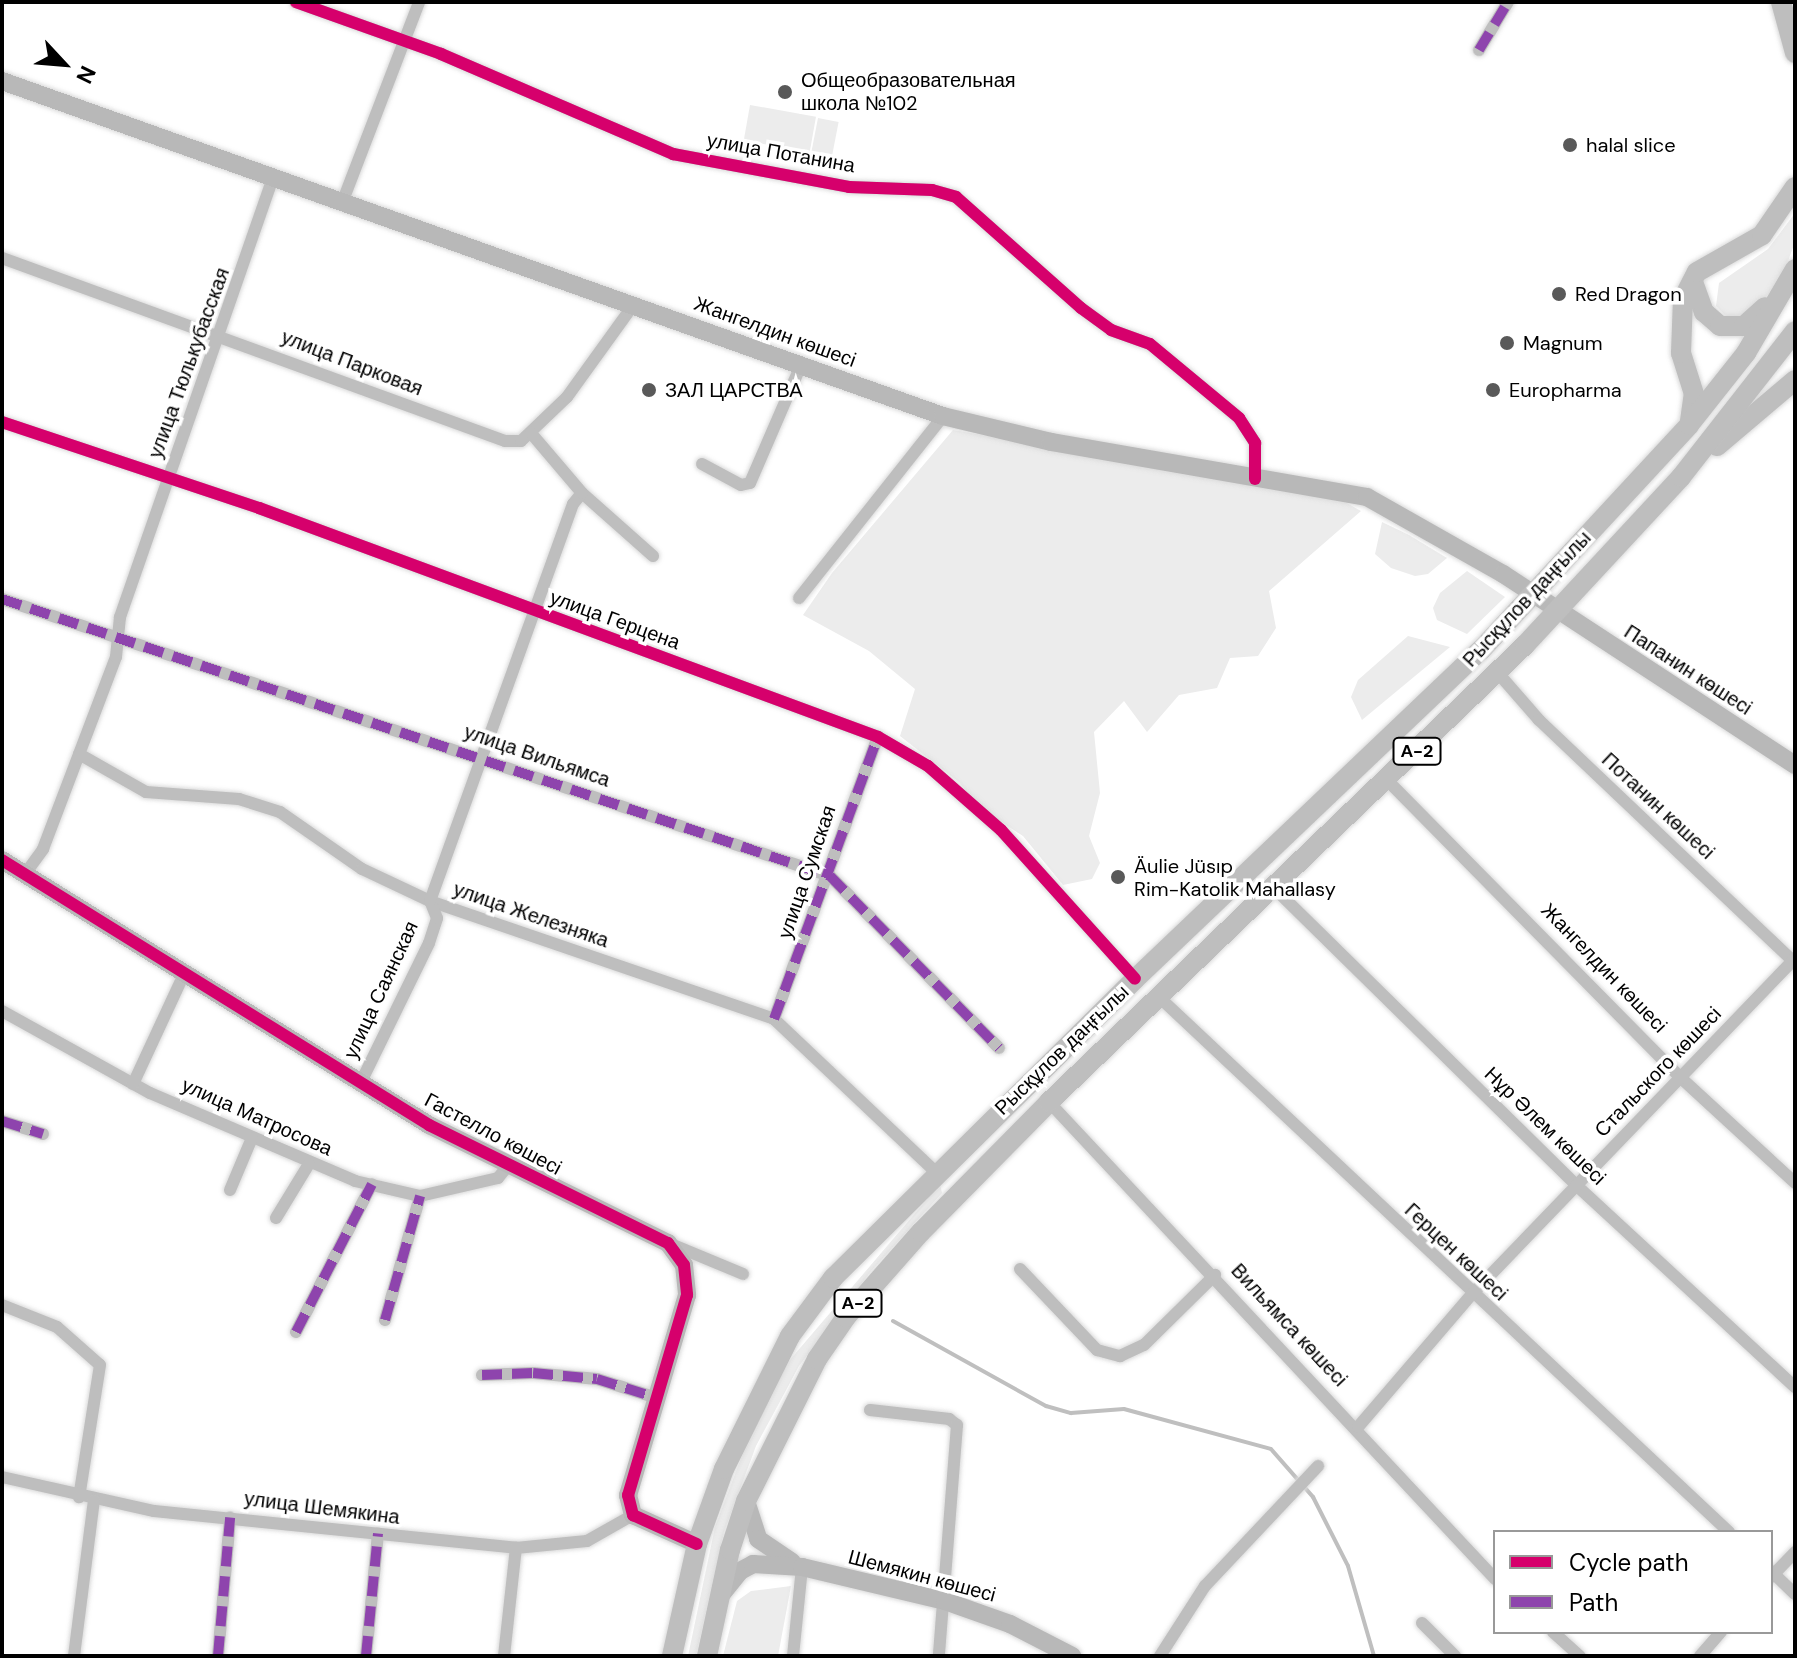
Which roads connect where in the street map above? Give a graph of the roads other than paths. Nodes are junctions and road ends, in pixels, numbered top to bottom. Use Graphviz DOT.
graph roads {
  1 [pos="296,2"];
  2 [pos="419,2"];
  3 [pos="1508,2"];
  4 [pos="1781,2"];
  5 [pos="405,40"];
  6 [pos="1479,50"];
  7 [pos="1795,53"];
  8 [pos="2,81"];
  9 [pos="273,178"];
  10 [pos="1795,187"];
  11 [pos="342,203"];
  12 [pos="2,258"];
  13 [pos="1795,269"];
  14 [pos="1693,282"];
  15 [pos="1783,291"];
  16 [pos="634,304"];
  17 [pos="1795,331"];
  18 [pos="222,335"];
  19 [pos="801,365"];
  20 [pos="1795,380"];
  21 [pos="943,416"];
  22 [pos="2,422"];
  23 [pos="1689,425"];
  24 [pos="531,433"];
  25 [pos="702,464"];
  26 [pos="1681,477"];
  27 [pos="169,478"];
  28 [pos="1255,479"];
  29 [pos="582,493"];
  30 [pos="653,556"];
  31 [pos="1533,595"];
  32 [pos="799,598"];
  33 [pos="2,599"];
  34 [pos="534,611"];
  35 [pos="1557,611"];
  36 [pos="118,641"];
  37 [pos="1498,673"];
  38 [pos="878,737"];
  39 [pos="79,754"];
  40 [pos="482,760"];
  41 [pos="1795,765"];
  42 [pos="1386,779"];
  43 [pos="1343,782"];
  44 [pos="2,860"];
  45 [pos="25,874"];
  46 [pos="830,876"];
  47 [pos="1274,888"];
  48 [pos="430,901"];
  49 [pos="1193,924"];
  50 [pos="1794,960"];
  51 [pos="185,972"];
  52 [pos="1135,979"];
  53 [pos="1159,997"];
  54 [pos="2,1011"];
  55 [pos="774,1019"];
  56 [pos="1126,1028"];
  57 [pos="999,1048"];
  58 [pos="1062,1050"];
  59 [pos="1681,1078"];
  60 [pos="133,1084"];
  61 [pos="360,1084"];
  62 [pos="1049,1102"];
  63 [pos="2,1121"];
  64 [pos="43,1134"];
  65 [pos="252,1138"];
  66 [pos="1014,1138"];
  67 [pos="309,1164"];
  68 [pos="507,1167"];
  69 [pos="937,1173"];
  70 [pos="1795,1183"];
  71 [pos="372,1184"];
  72 [pos="1576,1185"];
  73 [pos="230,1190"];
  74 [pos="420,1196"];
  75 [pos="276,1218"];
  76 [pos="668,1243"];
  77 [pos="1020,1269"];
  78 [pos="743,1274"];
  79 [pos="1215,1275"];
  80 [pos="1472,1294"];
  81 [pos="2,1305"];
  82 [pos="385,1320"];
  83 [pos="296,1332"];
  84 [pos="482,1375"];
  85 [pos="1795,1387"];
  86 [pos="657,1398"];
  87 [pos="870,1410"];
  88 [pos="1358,1427"];
  89 [pos="1318,1466"];
  90 [pos="2,1477"];
  91 [pos="79,1497"];
  92 [pos="94,1500"];
  93 [pos="746,1501"];
  94 [pos="633,1515"];
  95 [pos="230,1518"];
  96 [pos="1727,1530"];
  97 [pos="378,1534"];
  98 [pos="697,1544"];
  99 [pos="516,1548"];
  100 [pos="1795,1552"];
  101 [pos="802,1567"];
  102 [pos="1773,1573"];
  103 [pos="1773,1575"];
  104 [pos="1493,1577"];
  105 [pos="1795,1594"];
  106 [pos="717,1599"];
  107 [pos="945,1601"];
  108 [pos="1422,1623"];
  109 [pos="1555,1634"];
  110 [pos="1719,1634"];
  111 [pos="74,1656"];
  112 [pos="218,1656"];
  113 [pos="366,1656"];
  114 [pos="504,1656"];
  115 [pos="672,1656"];
  116 [pos="707,1656"];
  117 [pos="793,1656"];
  118 [pos="939,1656"];
  119 [pos="1072,1656"];
  120 [pos="1160,1656"];
  121 [pos="1455,1656"];
  122 [pos="1580,1656"];
  123 [pos="1700,1656"];
  1 -- 5 [label="street, улица Потанина"];
  2 -- 5 [label="street"];
  3 -- 6 [label="street"];
  4 -- 7 [label="main road"];
  5 -- 11 [label="street"];
  5 -- 28 [label="street, улица Потанина"];
  8 -- 9 [label="main road, Жангелдин көшесі"];
  9 -- 11 [label="main road, Жангелдин көшесі"];
  9 -- 18 [label="street, улица Тюлькубасская"];
  10 -- 14 [label="main road"];
  11 -- 16 [label="main road, Жангелдин көшесі"];
  12 -- 18 [label="street, улица Парковая"];
  13 -- 15 [label="main road, Рысқұлов даңғылы"];
  14 -- 15 [label="main road"];
  14 -- 23 [label="main road"];
  15 -- 23 [label="main road, Рысқұлов даңғылы"];
  16 -- 19 [label="main road, Жангелдин көшесі"];
  16 -- 24 [label="street"];
  17 -- 26 [label="main road, Рысқұлов даңғылы / A-2"];
  18 -- 24 [label="street, улица Парковая"];
  18 -- 27 [label="street, улица Тюлькубасская"];
  19 -- 21 [label="main road, Жангелдин көшесі"];
  19 -- 25 [label="street"];
  20 -- 26 [label="main road"];
  21 -- 28 [label="main road, Жангелдин көшесі"];
  21 -- 32 [label="street"];
  22 -- 27 [label="street, улица Герцена"];
  23 -- 31 [label="main road, Рысқұлов даңғылы"];
  24 -- 29 [label="street"];
  26 -- 35 [label="main road, Рысқұлов даңғылы / A-2"];
  27 -- 34 [label="street, улица Герцена"];
  27 -- 36 [label="street, улица Тюлькубасская"];
  28 -- 31 [label="main road, Жангелдин көшесі"];
  29 -- 30 [label="street"];
  29 -- 34 [label="street, улица Саянская"];
  31 -- 35 [label="main road, Папанин көшесі"];
  31 -- 43 [label="main road, Рысқұлов даңғылы / A-2"];
  33 -- 36 [label="street, улица Вильямса"];
  34 -- 38 [label="street, улица Герцена"];
  34 -- 40 [label="street, улица Саянская"];
  35 -- 37 [label="main road, Рысқұлов даңғылы / A-2"];
  35 -- 41 [label="main road, Папанин көшесі"];
  36 -- 39 [label="street, улица Тюлькубасская"];
  36 -- 40 [label="street, улица Вильямса"];
  37 -- 42 [label="main road, Рысқұлов даңғылы / A-2"];
  37 -- 50 [label="street, Потанин көшесі"];
  38 -- 46 [label="street, улица Сумская"];
  38 -- 52 [label="street, улица Герцена"];
  39 -- 45 [label="street, улица Тюлькубасская"];
  39 -- 48 [label="street, улица Железняка"];
  40 -- 46 [label="street, улица Вильямса"];
  40 -- 48 [label="street, улица Саянская"];
  42 -- 47 [label="main road, Рысқұлов даңғылы / A-2"];
  42 -- 59 [label="street, Жангелдин көшесі"];
  43 -- 47 [label="main road"];
  43 -- 49 [label="main road, Рысқұлов даңғылы / A-2"];
  44 -- 45 [label="main road, Гастелло көшесі"];
  45 -- 51 [label="main road, Гастелло көшесі"];
  46 -- 55 [label="street, улица Сумская"];
  46 -- 57 [label="street, улица Вильямса"];
  47 -- 53 [label="main road, Рысқұлов даңғылы / A-2"];
  47 -- 72 [label="street, Нұр Әлем көшесі"];
  48 -- 55 [label="street, улица Железняка"];
  48 -- 61 [label="street, улица Саянская"];
  49 -- 52 [label="main road, Рысқұлов даңғылы / A-2"];
  49 -- 56 [label="main road"];
  50 -- 59 [label="street, Стальского көшесі"];
  51 -- 60 [label="street"];
  51 -- 61 [label="main road, Гастелло көшесі"];
  52 -- 58 [label="main road, Рысқұлов даңғылы / A-2"];
  53 -- 56 [label="main road, Рысқұлов даңғылы / A-2"];
  53 -- 80 [label="street, Герцен көшесі"];
  54 -- 60 [label="street, улица Матросова"];
  55 -- 69 [label="street, улица Железняка"];
  56 -- 62 [label="main road, Рысқұлов даңғылы / A-2"];
  58 -- 66 [label="main road"];
  58 -- 69 [label="main road, Рысқұлов даңғылы / A-2"];
  59 -- 70 [label="street, Жангелдин көшесі"];
  59 -- 72 [label="street, Стальского көшесі"];
  60 -- 65 [label="street, улица Матросова"];
  61 -- 68 [label="main road, Гастелло көшесі"];
  62 -- 66 [label="main road, Рысқұлов даңғылы / A-2"];
  62 -- 79 [label="street, Вильямса көшесі"];
  63 -- 64 [label="street"];
  65 -- 67 [label="street, улица Матросова"];
  65 -- 73 [label="street"];
  66 -- 93 [label="main road, Рысқұлов даңғылы / A-2"];
  67 -- 71 [label="street, улица Матросова"];
  67 -- 75 [label="street"];
  68 -- 74 [label="street, улица Матросова"];
  68 -- 76 [label="main road, Гастелло көшесі"];
  69 -- 98 [label="main road, Рысқұлов даңғылы / A-2"];
  71 -- 74 [label="street, улица Матросова"];
  71 -- 83 [label="street"];
  72 -- 80 [label="street, Стальского көшесі"];
  72 -- 85 [label="street, Нұр Әлем көшесі"];
  74 -- 82 [label="street"];
  76 -- 78 [label="street"];
  76 -- 86 [label="main road"];
  77 -- 79 [label="street"];
  79 -- 88 [label="street, Вильямса көшесі"];
  80 -- 88 [label="street, Стальского көшесі"];
  80 -- 96 [label="street, Герцен көшесі"];
  81 -- 91 [label="street"];
  84 -- 86 [label="street"];
  86 -- 94 [label="main road"];
  87 -- 107 [label="street"];
  88 -- 104 [label="street, Вильямса көшесі"];
  89 -- 120 [label="street"];
  90 -- 91 [label="street, улица Шемякина"];
  91 -- 92 [label="street, улица Шемякина"];
  92 -- 95 [label="street, улица Шемякина"];
  92 -- 111 [label="street"];
  93 -- 101 [label="main road, Шемякин көшесі"];
  93 -- 106 [label="main road, Рысқұлов даңғылы / A-2"];
  94 -- 98 [label="main road"];
  94 -- 99 [label="street, улица Шемякина"];
  95 -- 97 [label="street, улица Шемякина"];
  95 -- 112 [label="street"];
  97 -- 99 [label="street, улица Шемякина"];
  97 -- 113 [label="street"];
  98 -- 115 [label="main road, Рысқұлов даңғылы"];
  99 -- 114 [label="street"];
  100 -- 102 [label="street"];
  101 -- 106 [label="main road, Шемякин көшесі"];
  101 -- 107 [label="main road, Шемякин көшесі"];
  101 -- 117 [label="street"];
  103 -- 105 [label="street"];
  106 -- 116 [label="main road, Рысқұлов даңғылы / A-2"];
  107 -- 118 [label="street"];
  107 -- 119 [label="main road, Шемякин көшесі"];
  108 -- 121 [label="street"];
  109 -- 122 [label="street"];
  110 -- 123 [label="street"];
}
